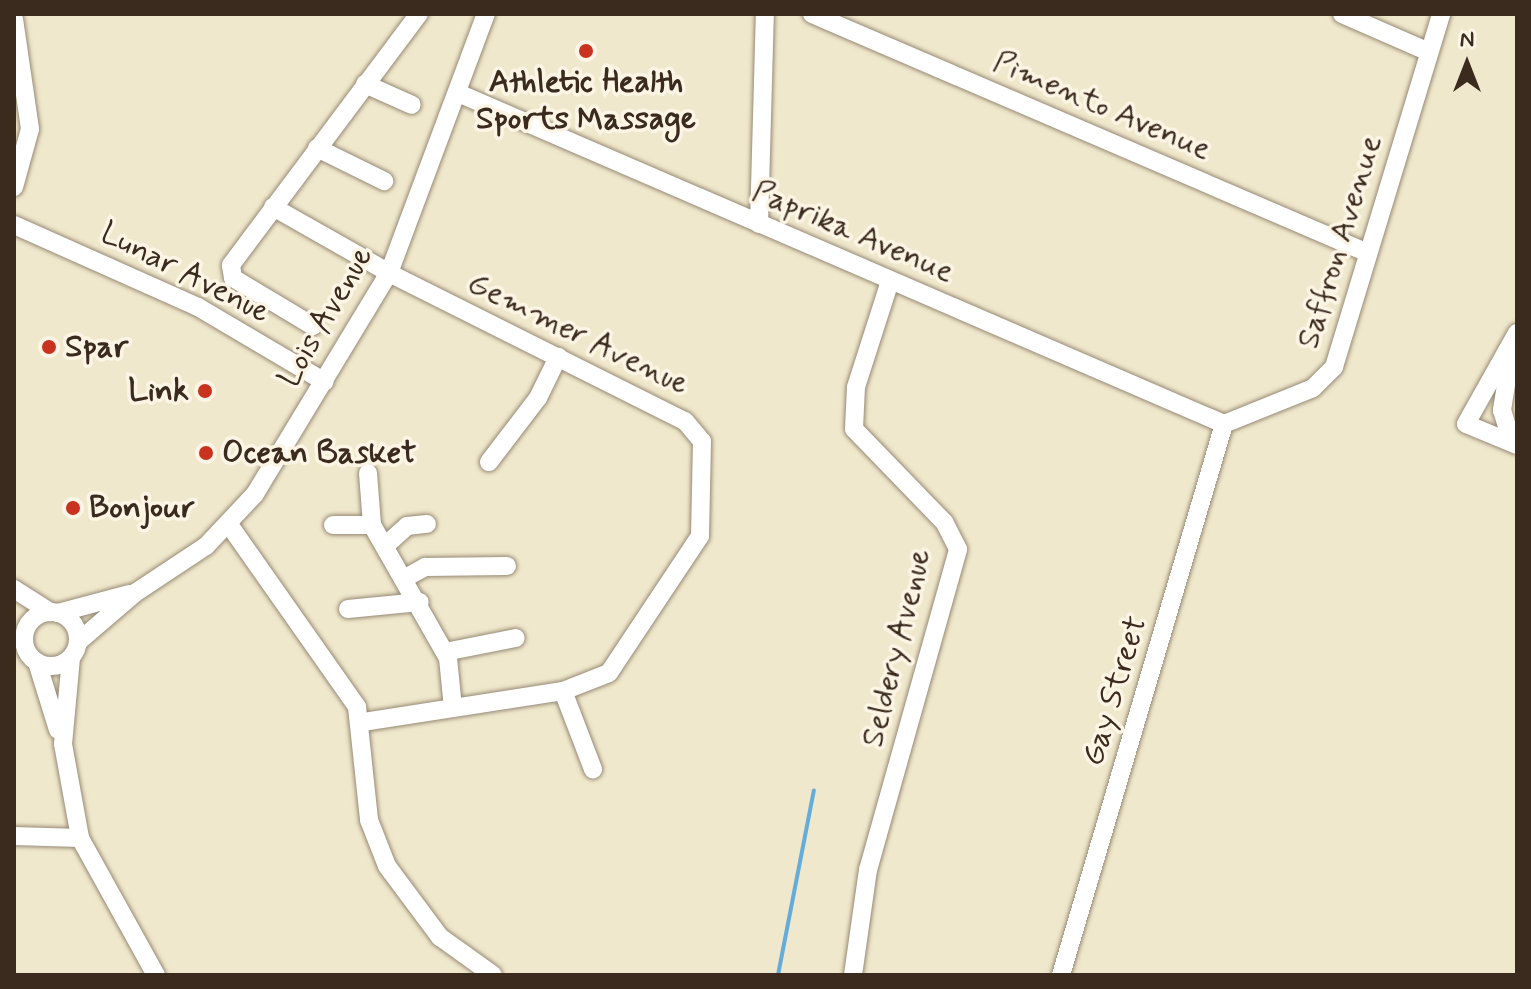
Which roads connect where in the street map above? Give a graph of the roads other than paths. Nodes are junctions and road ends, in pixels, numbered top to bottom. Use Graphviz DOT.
graph roads {
  1 [pos="419,14"];
  2 [pos="486,14"];
  3 [pos="765,14"];
  4 [pos="812,14"];
  5 [pos="1342,14"];
  6 [pos="1441,14"];
  7 [pos="14,19"];
  8 [pos="1429,52"];
  9 [pos="365,84"];
  10 [pos="458,93"];
  11 [pos="412,105"];
  12 [pos="317,148"];
  13 [pos="384,181"];
  14 [pos="14,187"];
  15 [pos="273,207"];
  16 [pos="759,224"];
  17 [pos="14,225"];
  18 [pos="1368,253"];
  19 [pos="389,273"];
  20 [pos="890,281"];
  21 [pos="313,326"];
  22 [pos="1517,333"];
  23 [pos="1510,353"];
  24 [pos="558,357"];
  25 [pos="325,382"];
  26 [pos="1224,424"];
  27 [pos="1515,444"];
  28 [pos="489,462"];
  29 [pos="368,473"];
  30 [pos="427,524"];
  31 [pos="333,525"];
  32 [pos="372,525"];
  33 [pos="230,526"];
  34 [pos="386,545"];
  35 [pos="507,566"];
  36 [pos="407,577"];
  37 [pos="14,589"];
  38 [pos="135,593"];
  39 [pos="420,602"];
  40 [pos="348,609"];
  41 [pos="54,612"];
  42 [pos="14,626"];
  43 [pos="516,638"];
  44 [pos="25,645"];
  45 [pos="75,650"];
  46 [pos="445,652"];
  47 [pos="37,662"];
  48 [pos="563,691"];
  49 [pos="453,708"];
  50 [pos="362,722"];
  51 [pos="63,744"];
  52 [pos="593,769"];
  53 [pos="14,836"];
  54 [pos="80,838"];
  55 [pos="156,975"];
  56 [pos="493,975"];
  57 [pos="853,975"];
  58 [pos="1061,975"];
  1 -- 9 [label="street"];
  2 -- 10 [label="street, Lois Avenue"];
  3 -- 16 [label="street"];
  4 -- 18 [label="street, Pimento Avenue"];
  5 -- 8 [label="street"];
  6 -- 8 [label="street, Saffron Avenue"];
  7 -- 14 [label="street"];
  8 -- 18 [label="street, Saffron Avenue"];
  9 -- 11 [label="street"];
  9 -- 12 [label="street"];
  10 -- 16 [label="street, Paprika Avenue"];
  10 -- 19 [label="street, Lois Avenue"];
  12 -- 13 [label="street"];
  12 -- 15 [label="street"];
  15 -- 19 [label="street, Gemmer Avenue"];
  15 -- 21 [label="street"];
  16 -- 20 [label="street, Paprika Avenue"];
  17 -- 25 [label="street, Lunar Avenue"];
  18 -- 26 [label="street, Saffron Avenue"];
  19 -- 24 [label="street, Gemmer Avenue"];
  19 -- 25 [label="street, Lois Avenue"];
  20 -- 26 [label="street, Paprika Avenue"];
  20 -- 57 [label="street, Seldery Avenue"];
  22 -- 23 [label="street"];
  23 -- 27 [label="street"];
  23 -- 27 [label="street"];
  24 -- 28 [label="street"];
  24 -- 48 [label="street, Gemmer Avenue"];
  25 -- 33 [label="street, Lois Avenue"];
  26 -- 58 [label="street, Gay Street"];
  29 -- 32 [label="street"];
  30 -- 34 [label="street"];
  31 -- 32 [label="street"];
  32 -- 34 [label="street"];
  33 -- 38 [label="street, Lois Avenue"];
  33 -- 50 [label="street"];
  34 -- 36 [label="street"];
  35 -- 36 [label="street"];
  36 -- 39 [label="street"];
  37 -- 41 [label="street"];
  38 -- 41 [label="street, Lois Avenue"];
  38 -- 45 [label="street, Lois Avenue"];
  39 -- 40 [label="street"];
  39 -- 46 [label="street"];
  41 -- 44 [label="street"];
  41 -- 45 [label="street"];
  42 -- 44 [label="street"];
  43 -- 46 [label="street"];
  44 -- 47 [label="street"];
  45 -- 47 [label="street"];
  45 -- 51 [label="street"];
  46 -- 49 [label="street"];
  47 -- 51 [label="street"];
  48 -- 49 [label="street, Gemmer Avenue"];
  48 -- 52 [label="street"];
  49 -- 50 [label="street, Gemmer Avenue"];
  50 -- 56 [label="street"];
  51 -- 54 [label="street"];
  53 -- 54 [label="street"];
  54 -- 55 [label="street"];
}
